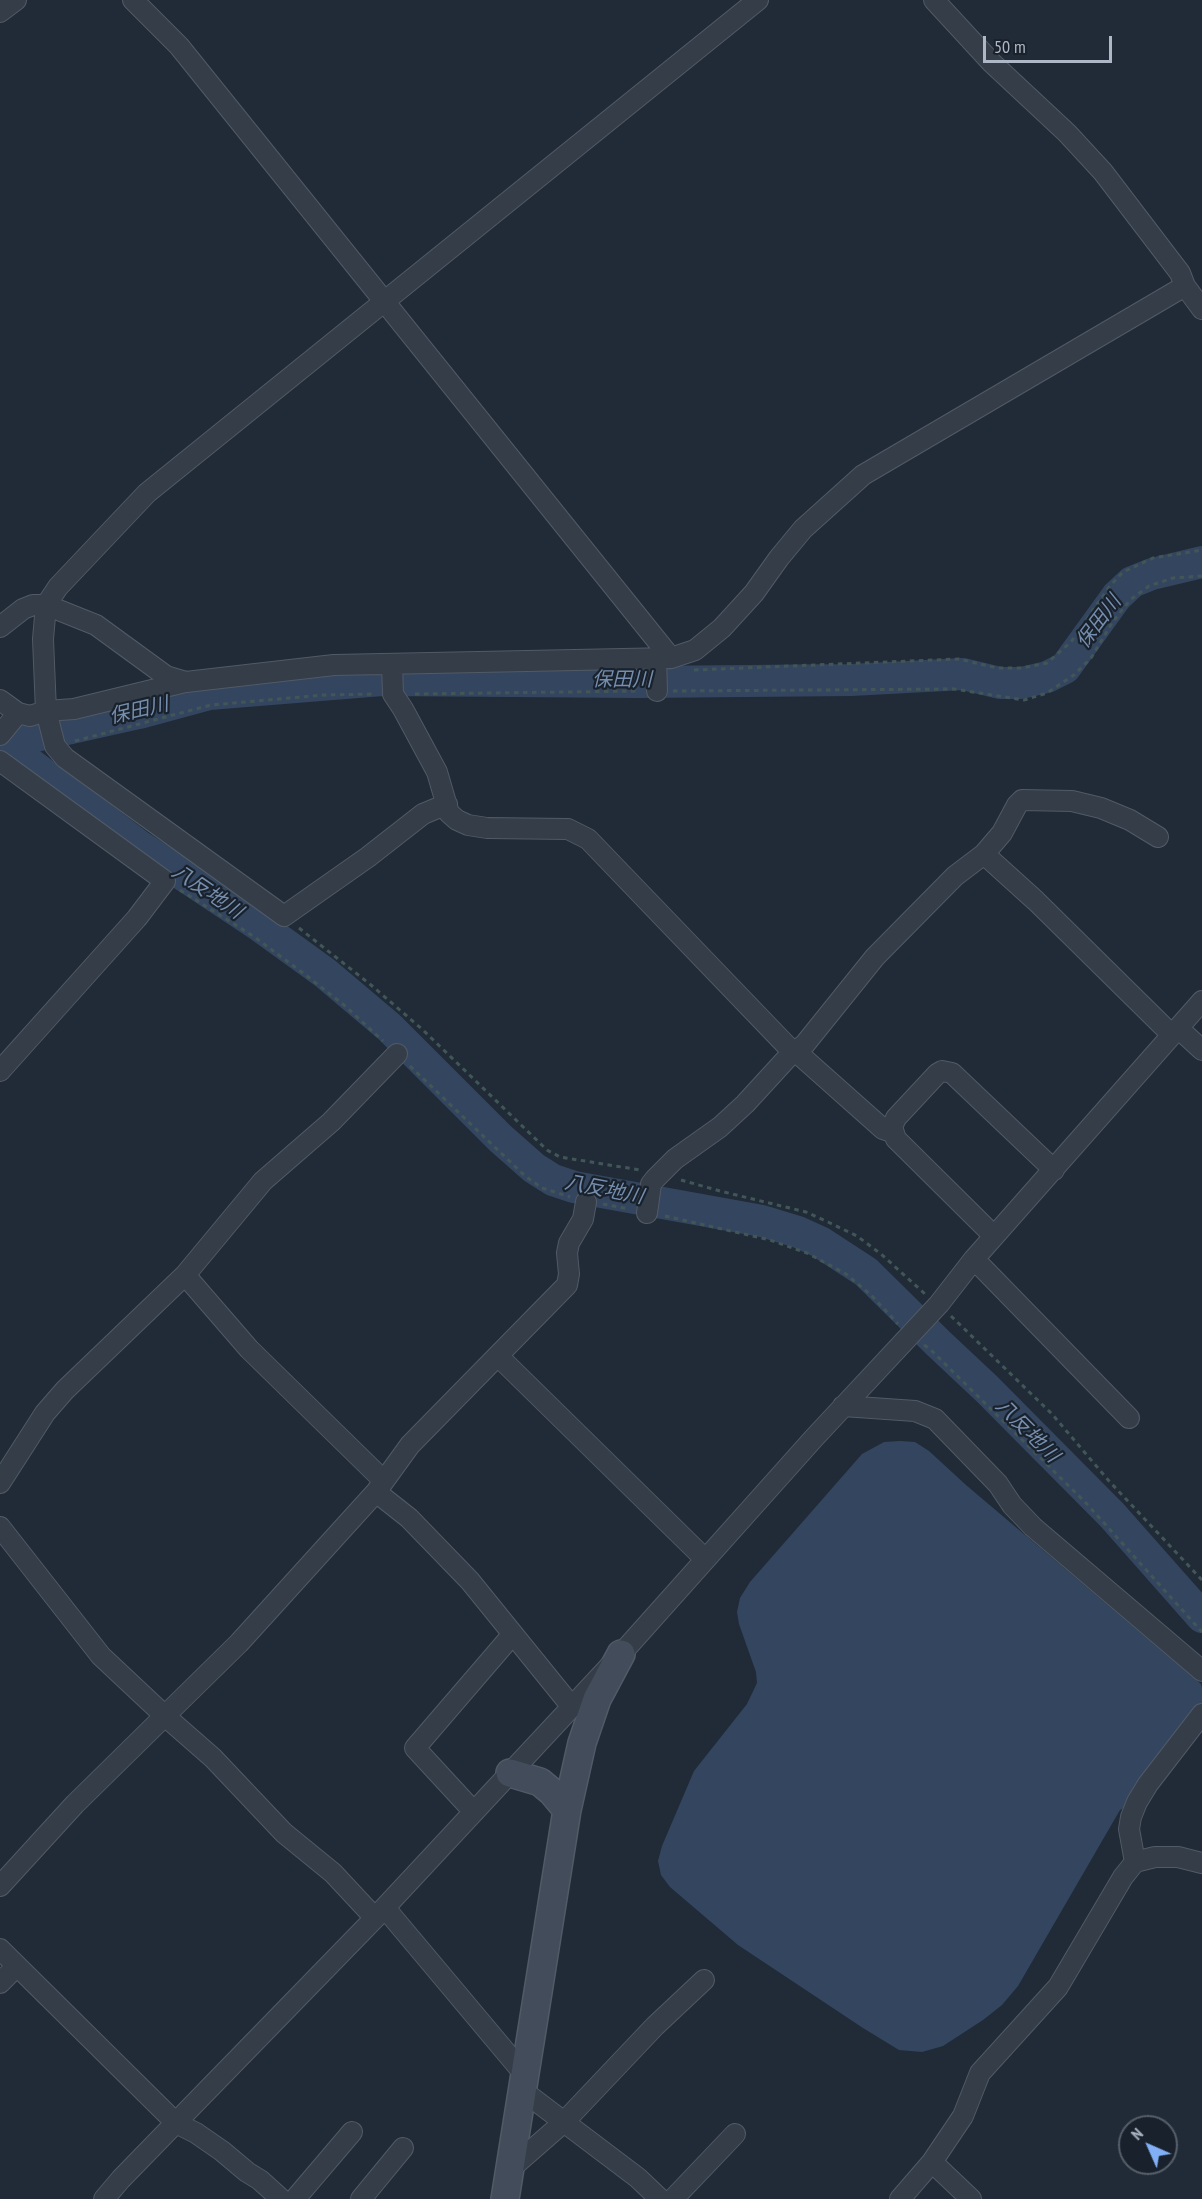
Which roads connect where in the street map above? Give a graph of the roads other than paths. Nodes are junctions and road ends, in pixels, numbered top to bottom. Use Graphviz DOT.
graph roads {
  1 [pos="15,0"];
  2 [pos="133,0"];
  3 [pos="758,0"];
  4 [pos="934,0"];
  5 [pos="0,12"];
  6 [pos="1185,286"];
  7 [pos="383,301"];
  8 [pos="1202,309"];
  9 [pos="46,604"];
  10 [pos="0,627"];
  11 [pos="392,674"];
  12 [pos="660,674"];
  13 [pos="186,682"];
  14 [pos="0,700"];
  15 [pos="46,711"];
  16 [pos="8,725"];
  17 [pos="0,761"];
  18 [pos="447,804"];
  19 [pos="1158,837"];
  20 [pos="984,854"];
  21 [pos="1202,1001"];
  22 [pos="1175,1032"];
  23 [pos="1202,1050"];
  24 [pos="795,1052"];
  25 [pos="397,1054"];
  26 [pos="0,1071"];
  27 [pos="892,1132"];
  28 [pos="1054,1170"];
  29 [pos="651,1196"];
  30 [pos="586,1202"];
  31 [pos="994,1236"];
  32 [pos="974,1259"];
  33 [pos="185,1275"];
  34 [pos="498,1356"];
  35 [pos="843,1406"];
  36 [pos="1130,1418"];
  37 [pos="0,1483"];
  38 [pos="380,1486"];
  39 [pos="0,1527"];
  40 [pos="705,1559"];
  41 [pos="513,1634"];
  42 [pos="621,1654"];
  43 [pos="1202,1671"];
  44 [pos="572,1707"];
  45 [pos="1202,1714"];
  46 [pos="165,1716"];
  47 [pos="510,1773"];
  48 [pos="567,1810"];
  49 [pos="474,1812"];
  50 [pos="1136,1862"];
  51 [pos="1202,1863"];
  52 [pos="0,1886"];
  53 [pos="380,1913"];
  54 [pos="0,1949"];
  55 [pos="17,1966"];
  56 [pos="704,1980"];
  57 [pos="0,1983"];
  58 [pos="524,2083"];
  59 [pos="564,2122"];
  60 [pos="176,2123"];
  61 [pos="352,2132"];
  62 [pos="735,2134"];
  63 [pos="400,2159"];
  64 [pos="932,2162"];
  65 [pos="504,2190"];
  66 [pos="283,2198"];
  67 [pos="104,2199"];
  68 [pos="361,2199"];
  69 [pos="660,2199"];
  70 [pos="673,2199"];
  71 [pos="900,2199"];
  72 [pos="971,2199"];
  1 -- 5 [label="street"];
  2 -- 7 [label="street"];
  3 -- 7 [label="street"];
  4 -- 6 [label="street"];
  6 -- 8 [label="street"];
  6 -- 12 [label="street"];
  7 -- 9 [label="street"];
  7 -- 12 [label="street"];
  9 -- 10 [label="street"];
  9 -- 13 [label="street"];
  9 -- 15 [label="street"];
  11 -- 12 [label="street"];
  11 -- 13 [label="street"];
  11 -- 18 [label="street"];
  13 -- 15 [label="street"];
  14 -- 16 [label="street"];
  15 -- 16 [label="street"];
  15 -- 18 [label="street"];
  17 -- 26 [label="street"];
  18 -- 24 [label="street"];
  19 -- 20 [label="street"];
  20 -- 22 [label="street"];
  20 -- 24 [label="street"];
  21 -- 22 [label="street"];
  22 -- 23 [label="street"];
  22 -- 28 [label="street"];
  24 -- 27 [label="street"];
  24 -- 29 [label="street"];
  25 -- 33 [label="street"];
  27 -- 28 [label="street"];
  27 -- 31 [label="street"];
  28 -- 31 [label="street"];
  30 -- 34 [label="street"];
  31 -- 32 [label="street"];
  32 -- 35 [label="street"];
  32 -- 36 [label="street"];
  33 -- 37 [label="street"];
  33 -- 38 [label="street"];
  34 -- 38 [label="street"];
  34 -- 40 [label="street"];
  35 -- 40 [label="street"];
  35 -- 43 [label="street"];
  38 -- 41 [label="street"];
  38 -- 46 [label="street"];
  39 -- 46 [label="street"];
  40 -- 42 [label="street"];
  41 -- 44 [label="street"];
  41 -- 49 [label="street"];
  42 -- 44 [label="street"];
  42 -- 48 [label="street"];
  44 -- 47 [label="street"];
  45 -- 50 [label="street"];
  46 -- 52 [label="street"];
  46 -- 53 [label="street"];
  47 -- 48 [label="street"];
  47 -- 49 [label="street"];
  48 -- 58 [label="street"];
  49 -- 53 [label="street"];
  50 -- 51 [label="street"];
  50 -- 64 [label="street"];
  53 -- 58 [label="street"];
  53 -- 60 [label="street"];
  54 -- 55 [label="street"];
  55 -- 57 [label="street"];
  55 -- 60 [label="street"];
  56 -- 59 [label="street"];
  58 -- 59 [label="street"];
  58 -- 65 [label="street"];
  59 -- 65 [label="street"];
  59 -- 69 [label="street"];
  60 -- 66 [label="street"];
  60 -- 67 [label="street"];
  61 -- 66 [label="street"];
  62 -- 70 [label="street"];
  63 -- 68 [label="street"];
  64 -- 71 [label="street"];
  64 -- 72 [label="street"];
}
